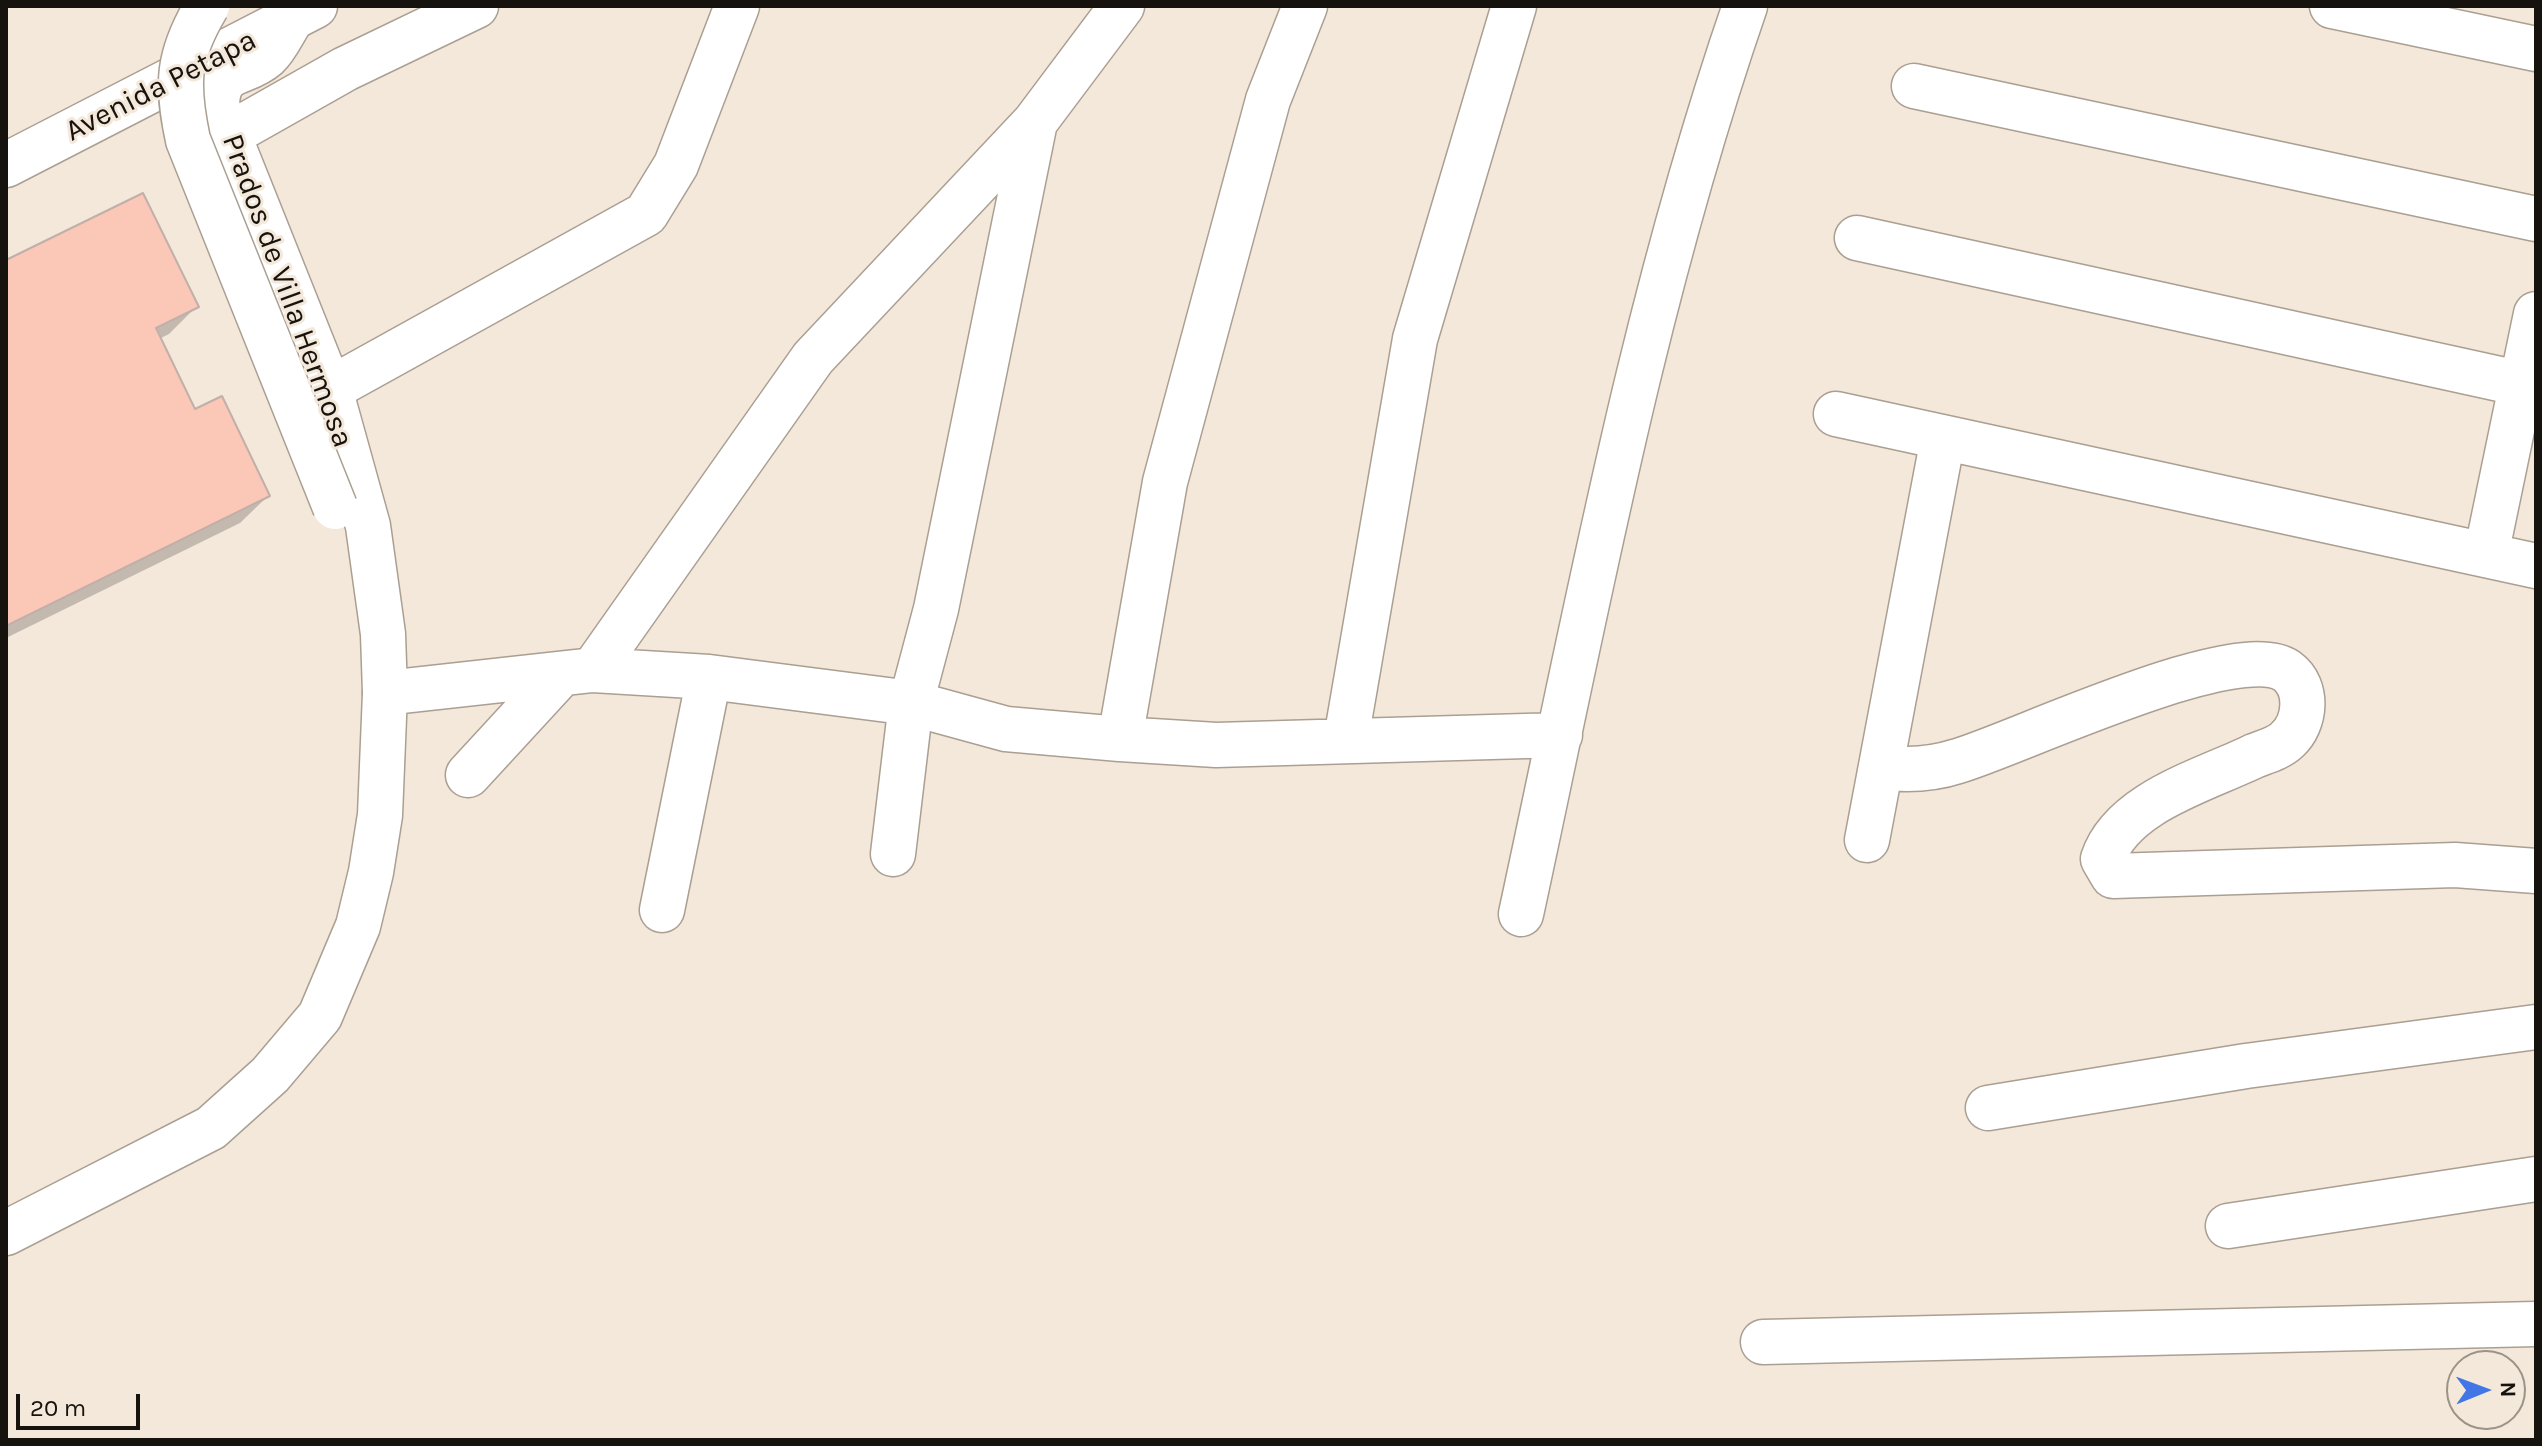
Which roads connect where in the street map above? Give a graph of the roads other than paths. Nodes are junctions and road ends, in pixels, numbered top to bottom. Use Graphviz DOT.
graph roads {
  1 [pos="207,6"];
  2 [pos="476,6"];
  3 [pos="737,6"];
  4 [pos="1122,6"];
  5 [pos="1305,6"];
  6 [pos="1514,6"];
  7 [pos="1745,6"];
  8 [pos="2332,6"];
  9 [pos="304,12"];
  10 [pos="2536,49"];
  11 [pos="1914,86"];
  12 [pos="1035,122"];
  13 [pos="230,134"];
  14 [pos="6,165"];
  15 [pos="2536,219"];
  16 [pos="1857,238"];
  17 [pos="2536,314"];
  18 [pos="2529,385"];
  19 [pos="330,389"];
  20 [pos="1836,414"];
  21 [pos="1943,438"];
  22 [pos="2486,555"];
  23 [pos="2536,566"];
  24 [pos="383,634"];
  25 [pos="577,672"];
  26 [pos="709,677"];
  27 [pos="385,693"];
  28 [pos="911,703"];
  29 [pos="1560,735"];
  30 [pos="1120,739"];
  31 [pos="1346,739"];
  32 [pos="1881,767"];
  33 [pos="468,775"];
  34 [pos="1867,840"];
  35 [pos="893,854"];
  36 [pos="2536,871"];
  37 [pos="662,910"];
  38 [pos="1521,914"];
  39 [pos="2536,1027"];
  40 [pos="1988,1108"];
  41 [pos="2536,1179"];
  42 [pos="2228,1226"];
  43 [pos="6,1233"];
  44 [pos="2536,1324"];
  45 [pos="1763,1342"];
  1 -- 24 [label="street, bridge"];
  2 -- 13 [label="street"];
  3 -- 19 [label="street"];
  4 -- 12 [label="street"];
  5 -- 30 [label="street"];
  6 -- 31 [label="street"];
  7 -- 29 [label="street"];
  8 -- 10 [label="street"];
  9 -- 13 [label="street, Prados de Villa Hermosa"];
  9 -- 14 [label="street, Avenida Petapa"];
  11 -- 15 [label="street"];
  12 -- 25 [label="street"];
  12 -- 28 [label="street"];
  13 -- 19 [label="street, Prados de Villa Hermosa"];
  16 -- 18 [label="street"];
  17 -- 18 [label="street"];
  18 -- 22 [label="street"];
  19 -- 24 [label="street, Prados de Villa Hermosa"];
  20 -- 21 [label="street"];
  21 -- 22 [label="street"];
  21 -- 32 [label="street"];
  22 -- 23 [label="street"];
  24 -- 27 [label="street, Prados de Villa Hermosa"];
  25 -- 26 [label="street"];
  25 -- 27 [label="street"];
  25 -- 33 [label="street"];
  26 -- 28 [label="street"];
  26 -- 37 [label="street"];
  27 -- 43 [label="street, Prados de Villa Hermosa"];
  28 -- 30 [label="street"];
  28 -- 35 [label="street"];
  29 -- 31 [label="street"];
  29 -- 38 [label="street"];
  30 -- 31 [label="street"];
  32 -- 34 [label="street"];
  32 -- 36 [label="street"];
  39 -- 40 [label="street"];
  41 -- 42 [label="street"];
  44 -- 45 [label="street"];
}
